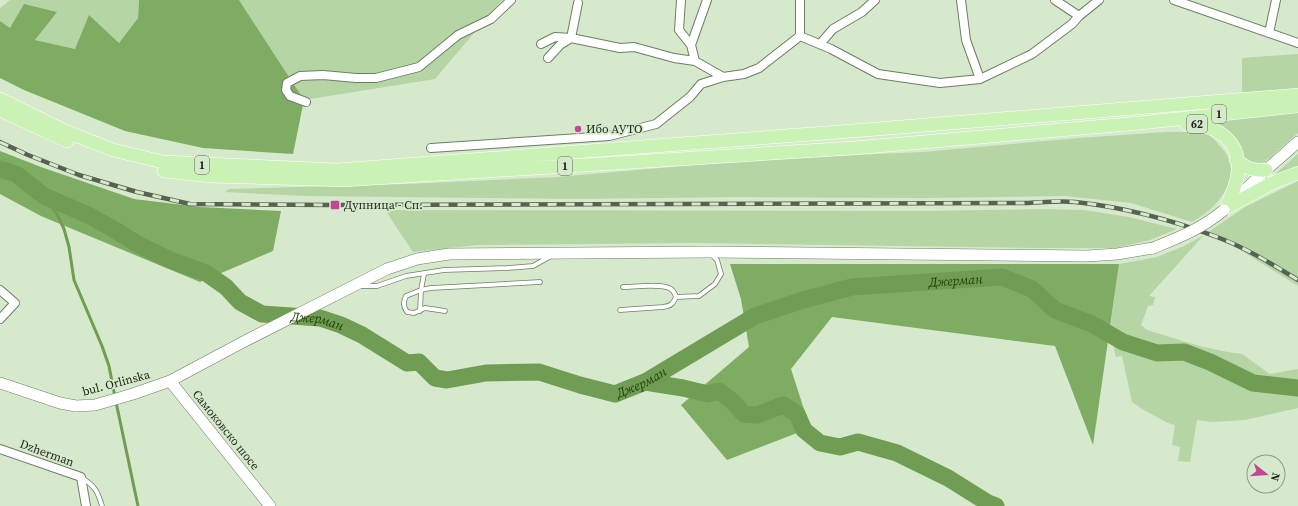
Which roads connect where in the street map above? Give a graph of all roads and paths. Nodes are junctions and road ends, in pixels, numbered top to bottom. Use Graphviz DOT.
graph roads {
  1 [pos="511,0"];
  2 [pos="682,0"];
  3 [pos="707,0"];
  4 [pos="800,0"];
  5 [pos="875,0"];
  6 [pos="961,0"];
  7 [pos="1055,0"];
  8 [pos="1099,0"];
  9 [pos="1174,0"];
  10 [pos="1276,0"];
  11 [pos="578,3"];
  12 [pos="674,15"];
  13 [pos="1079,16"];
  14 [pos="679,30"];
  15 [pos="1269,33"];
  16 [pos="800,36"];
  17 [pos="571,38"];
  18 [pos="1298,43"];
  19 [pos="541,44"];
  20 [pos="820,44"];
  21 [pos="691,45"];
  22 [pos="548,58"];
  23 [pos="695,61"];
  24 [pos="723,77"];
  25 [pos="980,79"];
  26 [pos="1298,95"];
  27 [pos="0,99"];
  28 [pos="306,102"];
  29 [pos="1298,106"];
  30 [pos="0,110"];
  31 [pos="1140,123"];
  32 [pos="1298,142"];
  33 [pos="432,148"];
  34 [pos="1236,160"];
  35 [pos="1266,170"];
  36 [pos="1298,173"];
  37 [pos="1225,209"];
  38 [pos="557,252"];
  39 [pos="710,252"];
  40 [pos="424,274"];
  41 [pos="540,282"];
  42 [pos="350,287"];
  43 [pos="623,287"];
  44 [pos="0,290"];
  45 [pos="421,290"];
  46 [pos="676,297"];
  47 [pos="620,310"];
  48 [pos="420,311"];
  49 [pos="445,311"];
  50 [pos="0,319"];
  51 [pos="170,381"];
  52 [pos="0,383"];
  53 [pos="0,449"];
  54 [pos="81,477"];
  55 [pos="262,494"];
  56 [pos="86,506"];
  57 [pos="102,506"];
  58 [pos="267,506"];
  59 [pos="270,506"];
  1 -- 28 [label="street"];
  2 -- 14 [label="street"];
  3 -- 21 [label="street"];
  4 -- 16 [label="street"];
  5 -- 20 [label="street"];
  6 -- 25 [label="street"];
  7 -- 13 [label="street"];
  8 -- 13 [label="street"];
  9 -- 15 [label="street"];
  10 -- 15 [label="street"];
  11 -- 17 [label="street"];
  12 -- 14 [label="street"];
  13 -- 25 [label="street"];
  14 -- 21 [label="street"];
  15 -- 18 [label="street"];
  16 -- 20 [label="street"];
  16 -- 24 [label="street"];
  17 -- 19 [label="street"];
  17 -- 22 [label="street"];
  17 -- 23 [label="street"];
  20 -- 25 [label="street"];
  21 -- 23 [label="street"];
  23 -- 24 [label="street"];
  24 -- 33 [label="street"];
  26 -- 27 [label="main road, 1"];
  29 -- 31 [label="main road, 1"];
  30 -- 31 [label="main road, 1"];
  31 -- 34 [label="main road, 62"];
  32 -- 35 [label="main road, bul. Orlinska"];
  34 -- 35 [label="main road"];
  34 -- 37 [label="main road, 62"];
  35 -- 37 [label="main road, bul. Orlinska"];
  36 -- 37 [label="main road"];
  37 -- 39 [label="main road, bul. Orlinska, bridge"];
  38 -- 39 [label="main road, bul. Orlinska"];
  38 -- 40 [label="lane"];
  38 -- 42 [label="main road, bul. Orlinska"];
  39 -- 46 [label="lane"];
  40 -- 42 [label="lane"];
  40 -- 45 [label="lane"];
  41 -- 45 [label="lane"];
  42 -- 51 [label="main road, bul. Orlinska"];
  43 -- 46 [label="lane"];
  44 -- 50 [label="street"];
  45 -- 48 [label="lane"];
  45 -- 48 [label="lane"];
  46 -- 47 [label="lane"];
  48 -- 49 [label="lane"];
  51 -- 52 [label="main road, bul. Orlinska"];
  51 -- 55 [label="main road, Самоковско шосе"];
  53 -- 54 [label="street, Dzherman"];
  54 -- 56 [label="street, Dzherman"];
  54 -- 57 [label="lane"];
  55 -- 58 [label="main road, Самоковско шосе"];
  55 -- 59 [label="main road, Самоковско шосе"];
}
